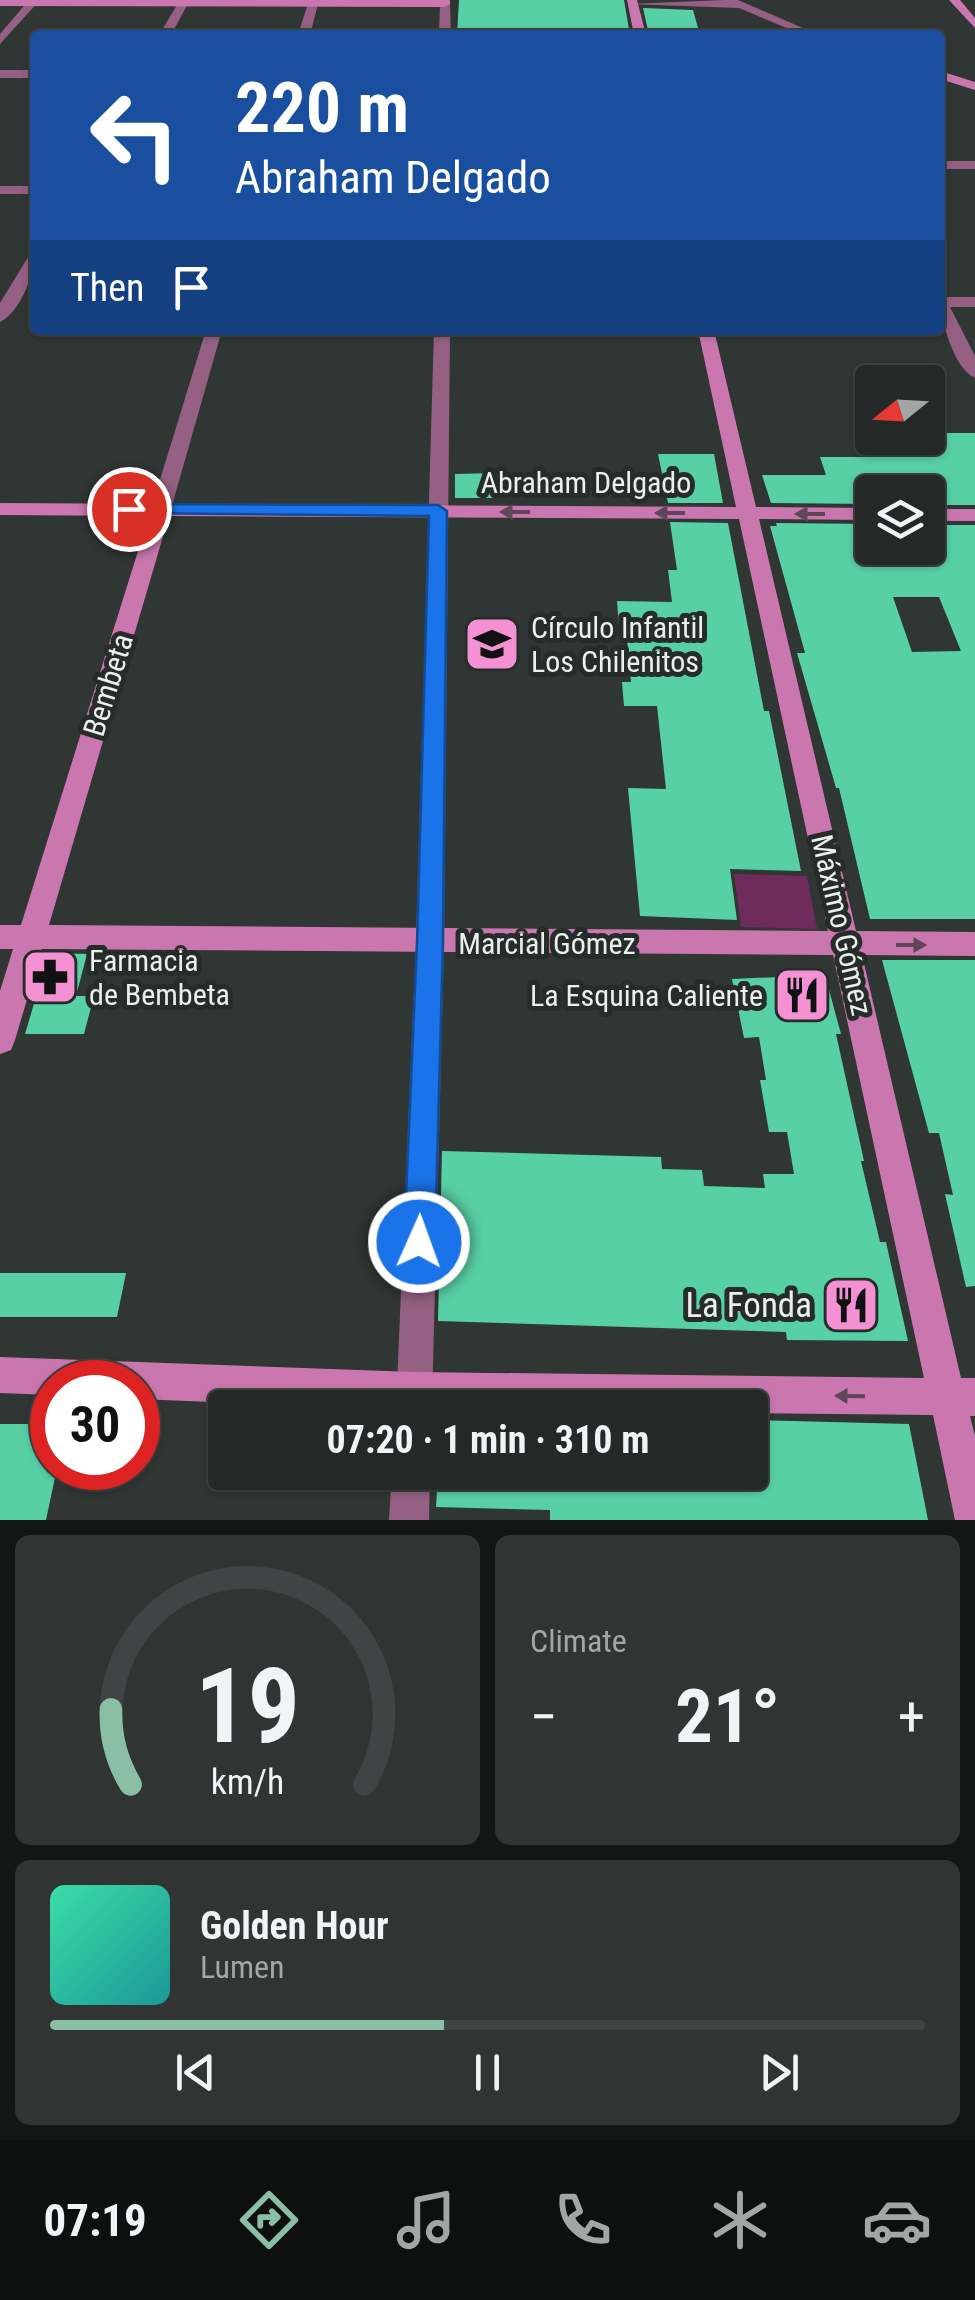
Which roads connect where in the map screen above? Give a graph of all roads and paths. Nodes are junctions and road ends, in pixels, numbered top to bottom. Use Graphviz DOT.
graph roads {
  1 [pos="954,0"];
  2 [pos="33,2"];
  3 [pos="184,2"];
  4 [pos="313,2"];
  5 [pos="445,2"];
  6 [pos="633,2"];
  7 [pos="733,2"];
  8 [pos="0,4"];
  9 [pos="975,25"];
  10 [pos="168,30"];
  11 [pos="305,30"];
  12 [pos="444,30"];
  13 [pos="639,30"];
  14 [pos="801,30"];
  15 [pos="0,41"];
  16 [pos="945,73"];
  17 [pos="0,74"];
  18 [pos="30,74"];
  19 [pos="945,75"];
  20 [pos="974,80"];
  21 [pos="945,165"];
  22 [pos="975,165"];
  23 [pos="0,190"];
  24 [pos="30,190"];
  25 [pos="30,264"];
  26 [pos="6,295"];
  27 [pos="975,302"];
  28 [pos="945,303"];
  29 [pos="945,313"];
  30 [pos="0,317"];
  31 [pos="213,335"];
  32 [pos="442,335"];
  33 [pos="707,335"];
  34 [pos="975,372"];
  35 [pos="0,509"];
  36 [pos="161,509"];
  37 [pos="438,511"];
  38 [pos="747,514"];
  39 [pos="855,514"];
  40 [pos="945,515"];
  41 [pos="975,515"];
  42 [pos="0,937"];
  43 [pos="31,938"];
  44 [pos="430,942"];
  45 [pos="975,944"];
  46 [pos="847,945"];
  47 [pos="0,1040"];
  48 [pos="0,1375"];
  49 [pos="259,1390"];
  50 [pos="414,1390"];
  51 [pos="961,1397"];
  52 [pos="768,1398"];
  53 [pos="410,1490"];
  54 [pos="409,1520"];
  55 [pos="975,1520"];
  1 -- 9 [label="main road"];
  2 -- 3 [label="main road"];
  2 -- 8 [label="main road"];
  2 -- 15 [label="street"];
  3 -- 4 [label="main road"];
  3 -- 10 [label="street"];
  4 -- 5 [label="main road"];
  4 -- 11 [label="street"];
  5 -- 12 [label="street"];
  6 -- 7 [label="street"];
  6 -- 13 [label="main road"];
  7 -- 14 [label="street"];
  16 -- 20 [label="main road"];
  17 -- 18 [label="street"];
  19 -- 20 [label="main road"];
  21 -- 22 [label="street"];
  23 -- 24 [label="street"];
  25 -- 26 [label="street"];
  26 -- 30 [label="street"];
  27 -- 28 [label="street"];
  29 -- 34 [label="street"];
  31 -- 36 [label="street, Bembeta"];
  32 -- 37 [label="street"];
  33 -- 38 [label="main road, Máximo Gómez"];
  35 -- 36 [label="main road, Abraham Delgado"];
  36 -- 37 [label="main road, Abraham Delgado"];
  36 -- 43 [label="main road, Bembeta"];
  38 -- 37 [label="main road, Abraham Delgado, one-way"];
  37 -- 44 [label="street"];
  39 -- 38 [label="main road, Abraham Delgado, one-way"];
  38 -- 46 [label="main road, Máximo Gómez"];
  40 -- 41 [label="main road"];
  42 -- 43 [label="main road, Marcial Gómez"];
  43 -- 44 [label="main road, Marcial Gómez"];
  43 -- 47 [label="main road, Bembeta"];
  44 -- 46 [label="main road, Marcial Gómez"];
  44 -- 50 [label="street"];
  46 -- 45 [label="main road, Marcial Gómez, one-way"];
  46 -- 51 [label="main road, Máximo Gómez"];
  48 -- 49 [label="main road"];
  51 -- 52 [label="main road, one-way"];
  51 -- 55 [label="main road, Máximo Gómez"];
  53 -- 54 [label="street"];
}
